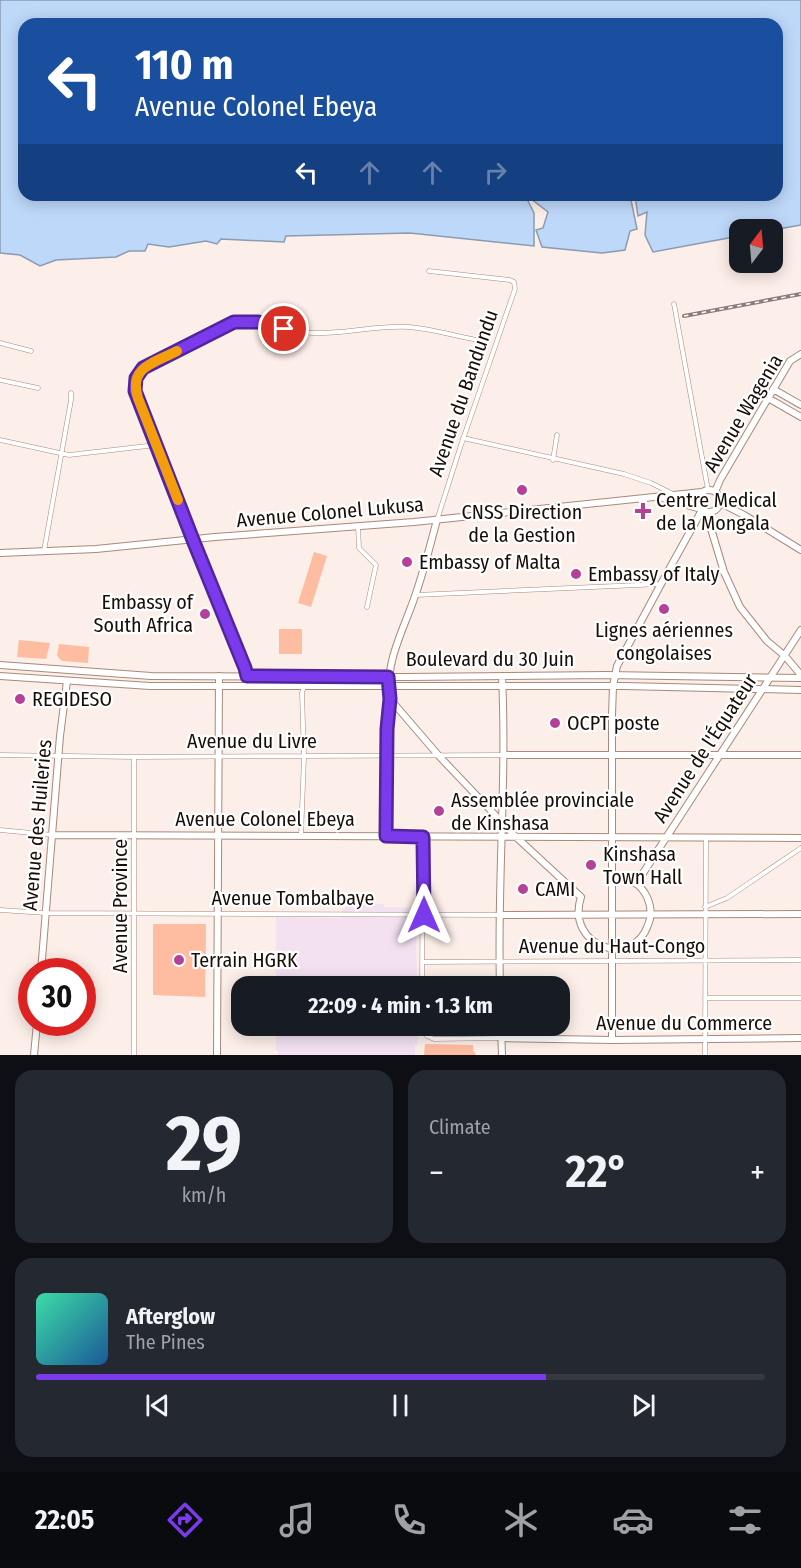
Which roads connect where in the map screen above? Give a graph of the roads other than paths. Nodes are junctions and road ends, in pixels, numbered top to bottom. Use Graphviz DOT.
graph roads {
  1 [pos="429,271"];
  2 [pos="674,304"];
  3 [pos="483,341"];
  4 [pos="0,343"];
  5 [pos="31,351"];
  6 [pos="801,354"];
  7 [pos="0,380"];
  8 [pos="38,388"];
  9 [pos="773,389"];
  10 [pos="71,393"];
  11 [pos="768,398"];
  12 [pos="801,405"];
  13 [pos="801,417"];
  14 [pos="557,435"];
  15 [pos="463,438"];
  16 [pos="0,440"];
  17 [pos="156,445"];
  18 [pos="61,455"];
  19 [pos="553,460"];
  20 [pos="709,491"];
  21 [pos="675,495"];
  22 [pos="662,498"];
  23 [pos="721,503"];
  24 [pos="703,511"];
  25 [pos="437,520"];
  26 [pos="358,526"];
  27 [pos="193,540"];
  28 [pos="801,550"];
  29 [pos="44,552"];
  30 [pos="0,553"];
  31 [pos="661,584"];
  32 [pos="416,594"];
  33 [pos="367,607"];
  34 [pos="801,630"];
  35 [pos="785,656"];
  36 [pos="0,665"];
  37 [pos="615,675"];
  38 [pos="0,676"];
  39 [pos="219,676"];
  40 [pos="247,676"];
  41 [pos="502,676"];
  42 [pos="801,676"];
  43 [pos="388,677"];
  44 [pos="771,678"];
  45 [pos="67,681"];
  46 [pos="220,686"];
  47 [pos="247,686"];
  48 [pos="304,686"];
  49 [pos="503,686"];
  50 [pos="613,686"];
  51 [pos="388,687"];
  52 [pos="765,689"];
  53 [pos="801,690"];
  54 [pos="390,699"];
  55 [pos="721,754"];
  56 [pos="0,755"];
  57 [pos="60,755"];
  58 [pos="387,755"];
  59 [pos="503,755"];
  60 [pos="614,755"];
  61 [pos="218,756"];
  62 [pos="439,756"];
  63 [pos="801,756"];
  64 [pos="134,757"];
  65 [pos="304,757"];
  66 [pos="502,823"];
  67 [pos="0,830"];
  68 [pos="54,835"];
  69 [pos="136,835"];
  70 [pos="386,836"];
  71 [pos="217,837"];
  72 [pos="301,837"];
  73 [pos="423,837"];
  74 [pos="501,837"];
  75 [pos="515,837"];
  76 [pos="612,838"];
  77 [pos="666,838"];
  78 [pos="705,838"];
  79 [pos="801,838"];
  80 [pos="801,848"];
  81 [pos="613,876"];
  82 [pos="636,884"];
  83 [pos="705,907"];
  84 [pos="0,910"];
  85 [pos="46,913"];
  86 [pos="135,914"];
  87 [pos="216,914"];
  88 [pos="578,914"];
  89 [pos="614,914"];
  90 [pos="801,914"];
  91 [pos="424,915"];
  92 [pos="499,915"];
  93 [pos="651,915"];
  94 [pos="705,915"];
  95 [pos="613,949"];
  96 [pos="42,958"];
  97 [pos="613,960"];
  98 [pos="801,960"];
  99 [pos="499,961"];
  100 [pos="704,961"];
  101 [pos="423,962"];
  102 [pos="422,976"];
  103 [pos="500,976"];
  104 [pos="705,998"];
  105 [pos="801,998"];
  106 [pos="36,1036"];
  107 [pos="427,1036"];
  108 [pos="501,1038"];
  109 [pos="801,1038"];
  110 [pos="612,1040"];
  111 [pos="705,1040"];
  112 [pos="34,1055"];
  113 [pos="134,1055"];
  114 [pos="217,1055"];
  115 [pos="502,1055"];
  116 [pos="705,1055"];
  1 -- 15 [label="street, Avenue du Bandundu"];
  2 -- 20 [label="street"];
  3 -- 17 [label="street"];
  4 -- 5 [label="street"];
  6 -- 9 [label="street, Avenue Wagenia"];
  7 -- 8 [label="street"];
  9 -- 11 [label="street, Avenue Wagenia"];
  9 -- 12 [label="street"];
  10 -- 18 [label="street"];
  11 -- 13 [label="street"];
  11 -- 20 [label="street, Avenue Wagenia"];
  14 -- 19 [label="street"];
  15 -- 19 [label="street"];
  15 -- 25 [label="street, Avenue du Bandundu"];
  16 -- 18 [label="street"];
  17 -- 18 [label="street"];
  17 -- 27 [label="street"];
  18 -- 29 [label="street"];
  19 -- 21 [label="street"];
  20 -- 21 [label="street, Avenue Colonel Lukusa"];
  20 -- 23 [label="street"];
  20 -- 24 [label="street"];
  21 -- 22 [label="street, Avenue Colonel Lukusa"];
  22 -- 24 [label="street, Avenue Colonel Lukusa"];
  22 -- 25 [label="street, Avenue Colonel Lukusa"];
  23 -- 24 [label="street"];
  23 -- 28 [label="street"];
  24 -- 31 [label="street"];
  24 -- 35 [label="street"];
  25 -- 26 [label="street, Avenue Colonel Lukusa"];
  25 -- 32 [label="street, Avenue du Bandundu"];
  26 -- 27 [label="street, Avenue Colonel Lukusa"];
  26 -- 33 [label="street"];
  27 -- 29 [label="street, Avenue Colonel Lukusa"];
  27 -- 40 [label="street"];
  29 -- 30 [label="street, Avenue Colonel Lukusa"];
  31 -- 32 [label="street"];
  31 -- 37 [label="street"];
  32 -- 43 [label="street, Avenue du Bandundu"];
  34 -- 35 [label="street, Avenue de l'Équateur"];
  35 -- 42 [label="street"];
  35 -- 44 [label="street, Avenue de l'Équateur"];
  36 -- 39 [label="street, Boulevard du 30 Juin"];
  37 -- 41 [label="street, Boulevard du 30 Juin"];
  37 -- 44 [label="street, Boulevard du 30 Juin"];
  37 -- 50 [label="street"];
  38 -- 45 [label="street, Boulevard du 30 Juin"];
  39 -- 40 [label="street, Boulevard du 30 Juin"];
  39 -- 46 [label="street"];
  40 -- 43 [label="street, Boulevard du 30 Juin"];
  40 -- 47 [label="street"];
  41 -- 43 [label="street, Boulevard du 30 Juin"];
  41 -- 49 [label="street"];
  42 -- 44 [label="street, Boulevard du 30 Juin"];
  43 -- 51 [label="street, Avenue du Bandundu"];
  44 -- 52 [label="street, Avenue de l'Équateur"];
  45 -- 46 [label="street, Boulevard du 30 Juin"];
  45 -- 57 [label="street, Avenue des Huileries"];
  46 -- 47 [label="street, Boulevard du 30 Juin"];
  46 -- 61 [label="street"];
  47 -- 48 [label="street, Boulevard du 30 Juin"];
  48 -- 51 [label="street, Boulevard du 30 Juin"];
  48 -- 65 [label="street"];
  49 -- 50 [label="street, Boulevard du 30 Juin"];
  49 -- 51 [label="street, Boulevard du 30 Juin"];
  49 -- 59 [label="street"];
  50 -- 52 [label="street, Boulevard du 30 Juin"];
  50 -- 60 [label="street"];
  51 -- 54 [label="street, Avenue du Bandundu"];
  52 -- 53 [label="street, Boulevard du 30 Juin"];
  52 -- 55 [label="street, Avenue de l'Équateur"];
  54 -- 58 [label="street"];
  54 -- 62 [label="street"];
  55 -- 60 [label="street"];
  55 -- 63 [label="street"];
  55 -- 77 [label="street, Avenue de l'Équateur"];
  56 -- 57 [label="street, Avenue du Livre"];
  57 -- 64 [label="street, Avenue du Livre"];
  57 -- 68 [label="street, Avenue des Huileries"];
  58 -- 62 [label="street, Avenue du Livre"];
  58 -- 65 [label="street, Avenue du Livre"];
  58 -- 70 [label="street"];
  59 -- 60 [label="street"];
  59 -- 62 [label="street, Avenue du Livre"];
  59 -- 66 [label="street"];
  60 -- 76 [label="street"];
  61 -- 64 [label="street, Avenue du Livre"];
  61 -- 65 [label="street, Avenue du Livre"];
  61 -- 71 [label="street"];
  62 -- 66 [label="street"];
  64 -- 69 [label="street, Avenue Province"];
  65 -- 72 [label="street"];
  66 -- 74 [label="street"];
  66 -- 75 [label="street"];
  67 -- 68 [label="street"];
  68 -- 69 [label="street, Avenue Colonel Ebeya"];
  68 -- 85 [label="street, Avenue des Huileries"];
  69 -- 71 [label="street, Avenue Colonel Ebeya"];
  69 -- 86 [label="street, Avenue Province"];
  70 -- 72 [label="street, Avenue Colonel Ebeya"];
  70 -- 73 [label="street, Avenue Colonel Ebeya"];
  71 -- 72 [label="street, Avenue Colonel Ebeya"];
  71 -- 87 [label="street"];
  73 -- 74 [label="street, Avenue Colonel Ebeya"];
  73 -- 91 [label="street"];
  74 -- 75 [label="street, Avenue Colonel Ebeya"];
  74 -- 92 [label="street"];
  75 -- 76 [label="street, Avenue Colonel Ebeya"];
  75 -- 88 [label="street"];
  76 -- 77 [label="street, Avenue Colonel Ebeya"];
  76 -- 81 [label="street"];
  77 -- 78 [label="street, Avenue Colonel Ebeya"];
  77 -- 82 [label="street, Avenue de l'Équateur"];
  78 -- 79 [label="street, Avenue Colonel Ebeya"];
  78 -- 83 [label="street"];
  80 -- 83 [label="street"];
  81 -- 82 [label="street"];
  81 -- 89 [label="street"];
  82 -- 93 [label="street"];
  83 -- 94 [label="street"];
  84 -- 85 [label="street, Avenue Tombalbaye"];
  85 -- 86 [label="street, Avenue Tombalbaye"];
  85 -- 96 [label="street, Avenue des Huileries"];
  86 -- 87 [label="street, Avenue Tombalbaye"];
  86 -- 113 [label="street, Avenue Province"];
  87 -- 91 [label="street, Avenue Tombalbaye"];
  87 -- 114 [label="street"];
  88 -- 89 [label="street, Avenue Tombalbaye"];
  88 -- 92 [label="street, Avenue Tombalbaye"];
  88 -- 95 [label="street"];
  89 -- 93 [label="street, Avenue Tombalbaye"];
  89 -- 95 [label="street"];
  90 -- 94 [label="street, Avenue Tombalbaye"];
  91 -- 92 [label="street, Avenue Tombalbaye"];
  91 -- 101 [label="street"];
  92 -- 99 [label="street"];
  93 -- 94 [label="street, Avenue Tombalbaye"];
  93 -- 95 [label="street"];
  94 -- 100 [label="street"];
  95 -- 97 [label="street"];
  97 -- 99 [label="street, Avenue du Haut-Congo"];
  97 -- 100 [label="street, Avenue du Haut-Congo"];
  97 -- 110 [label="street"];
  98 -- 100 [label="street, Avenue du Haut-Congo"];
  99 -- 101 [label="street, Avenue du Haut-Congo"];
  99 -- 103 [label="street"];
  100 -- 104 [label="street"];
  101 -- 102 [label="street"];
  104 -- 105 [label="street"];
  104 -- 111 [label="street"];
  106 -- 112 [label="street"];
  107 -- 108 [label="street, Avenue du Commerce"];
  108 -- 110 [label="street, Avenue du Commerce"];
  108 -- 115 [label="street"];
  109 -- 111 [label="street, Avenue du Commerce"];
  110 -- 111 [label="street, Avenue du Commerce"];
  111 -- 116 [label="street"];
}
